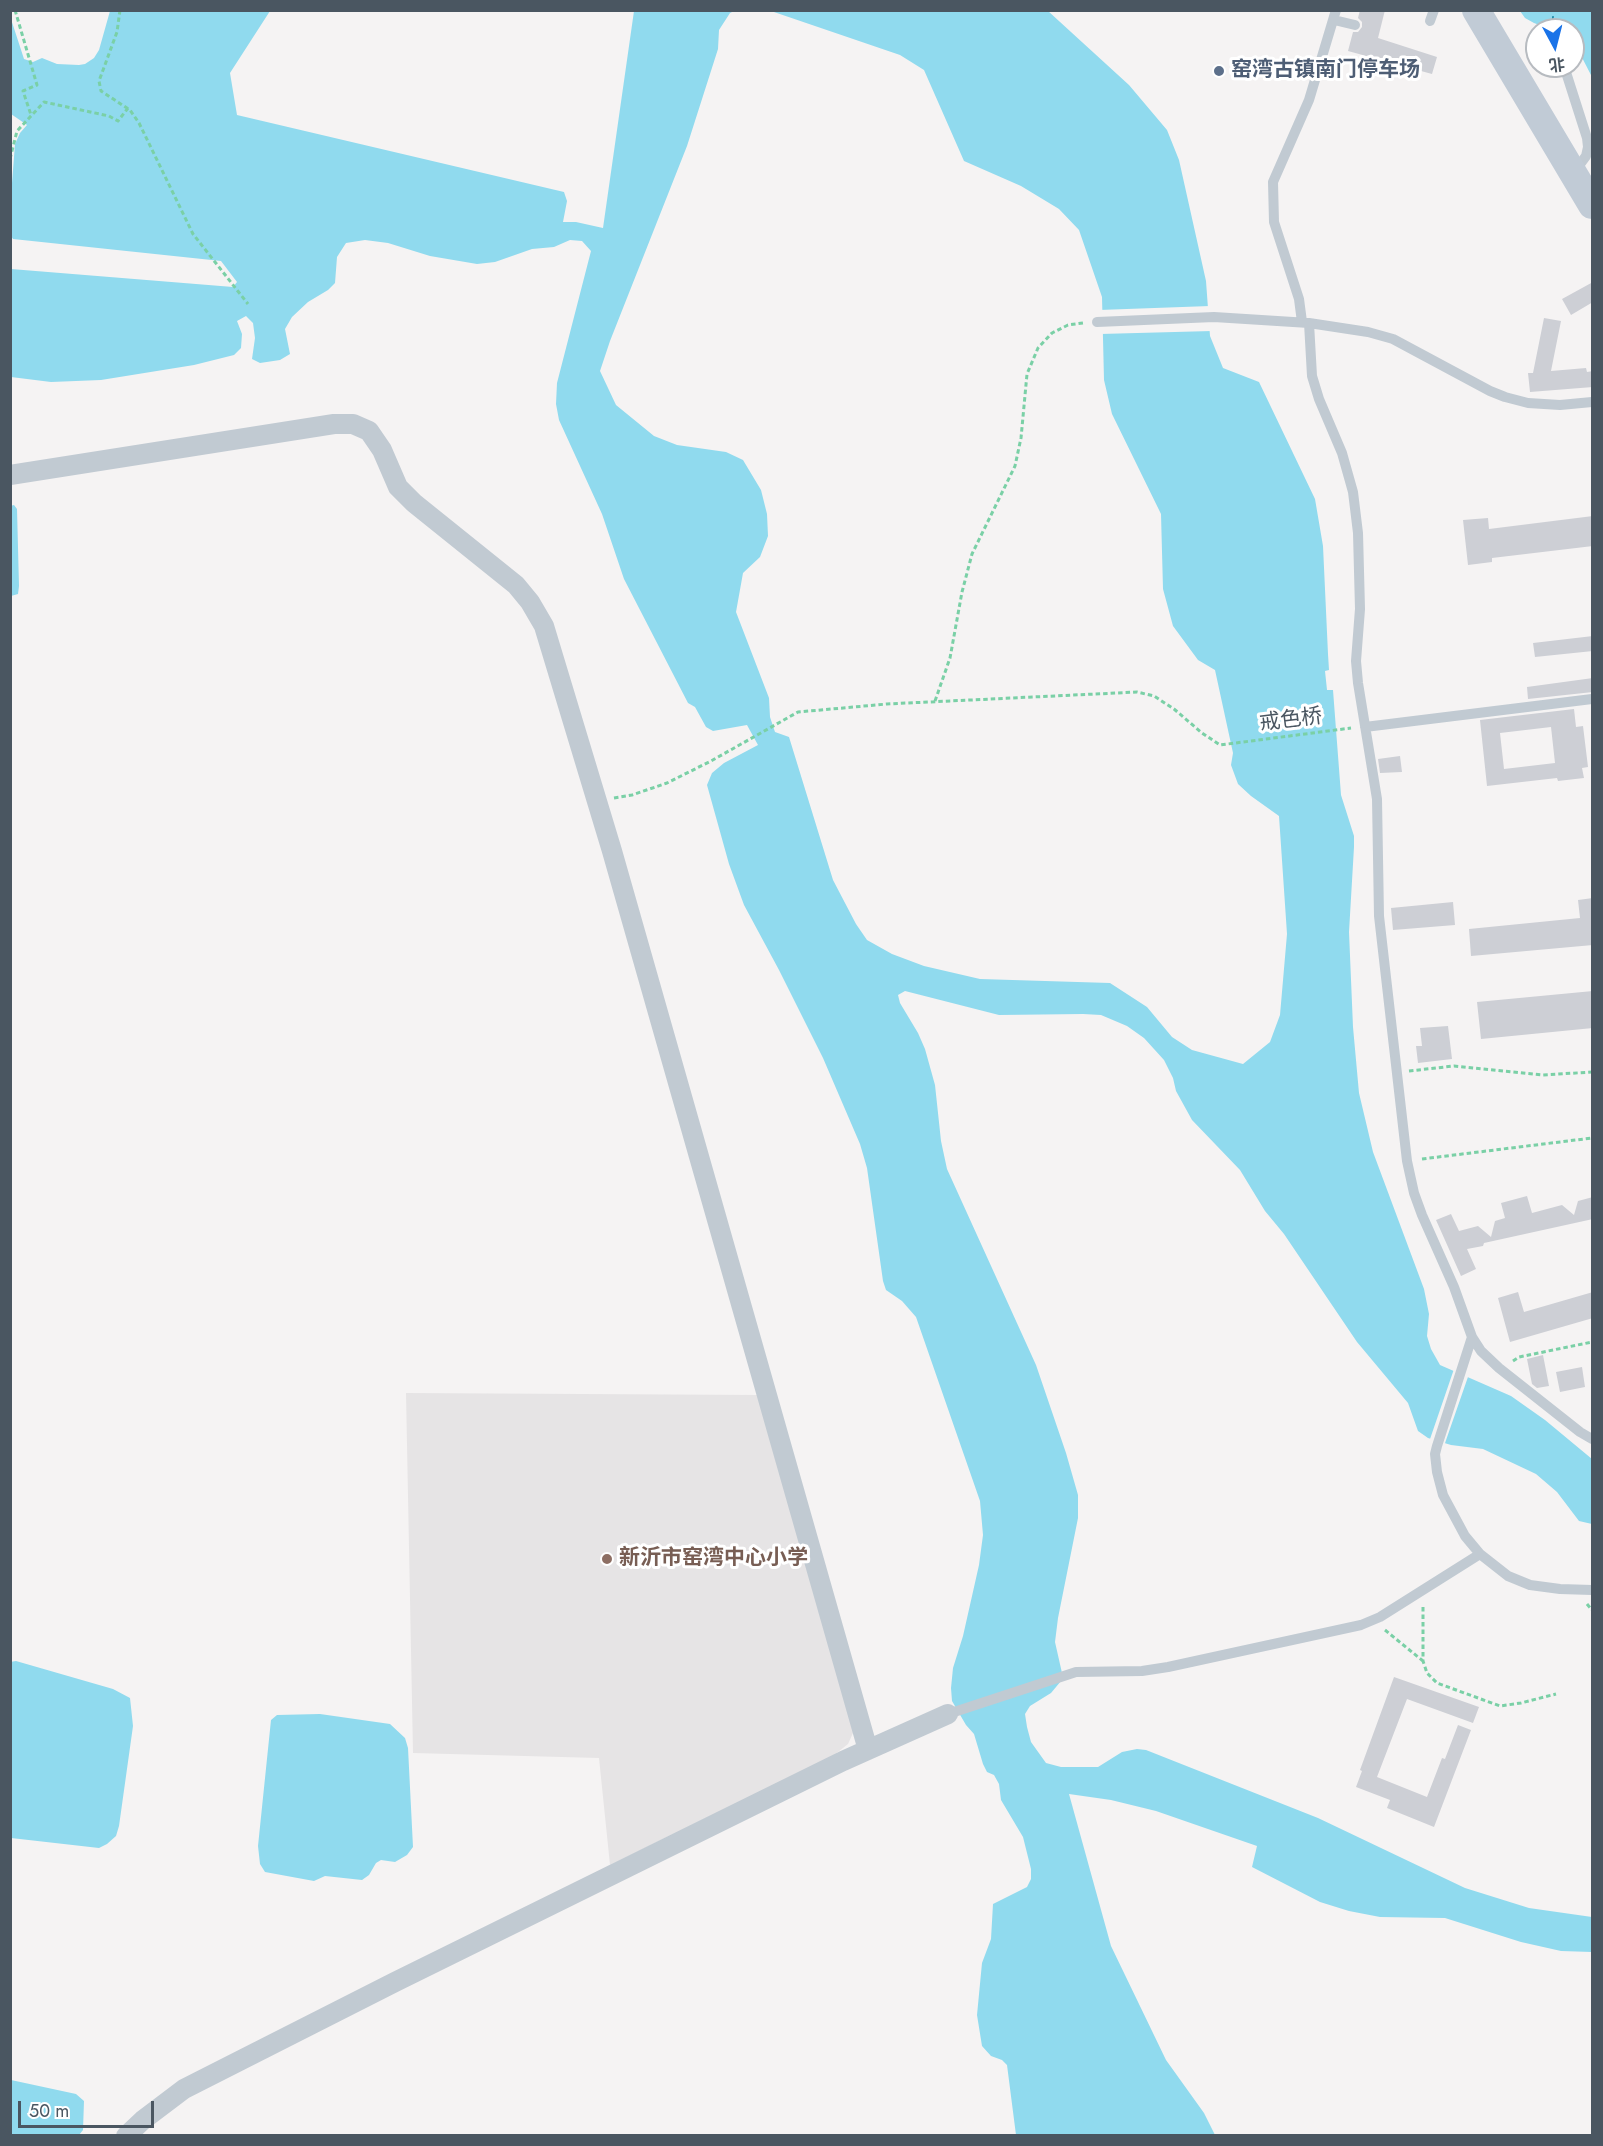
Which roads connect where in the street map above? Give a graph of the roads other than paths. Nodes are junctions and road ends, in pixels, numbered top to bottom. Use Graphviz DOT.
graph roads {
  1 [pos="1434,10"];
  2 [pos="1476,10"];
  3 [pos="1335,15"];
  4 [pos="1430,21"];
  5 [pos="1355,25"];
  6 [pos="1568,78"];
  7 [pos="1573,173"];
  8 [pos="1593,205"];
  9 [pos="1097,322"];
  10 [pos="1306,322"];
  11 [pos="1593,402"];
  12 [pos="10,475"];
  13 [pos="1593,699"];
  14 [pos="1365,727"];
  15 [pos="1472,1337"];
  16 [pos="1593,1439"];
  17 [pos="1480,1554"];
  18 [pos="1593,1590"];
  19 [pos="948,1714"];
  20 [pos="868,1750"];
  21 [pos="126,2136"];
  1 -- 4 [label="lane"];
  2 -- 7 [label="street"];
  3 -- 5 [label="lane"];
  3 -- 10 [label="lane"];
  6 -- 7 [label="lane"];
  7 -- 8 [label="street"];
  9 -- 10 [label="lane"];
  10 -- 11 [label="lane"];
  10 -- 14 [label="lane"];
  12 -- 20 [label="street"];
  13 -- 14 [label="lane"];
  14 -- 15 [label="lane"];
  15 -- 16 [label="lane"];
  15 -- 17 [label="lane"];
  17 -- 18 [label="lane"];
  17 -- 19 [label="lane"];
  19 -- 20 [label="street"];
  20 -- 21 [label="street"];
}
